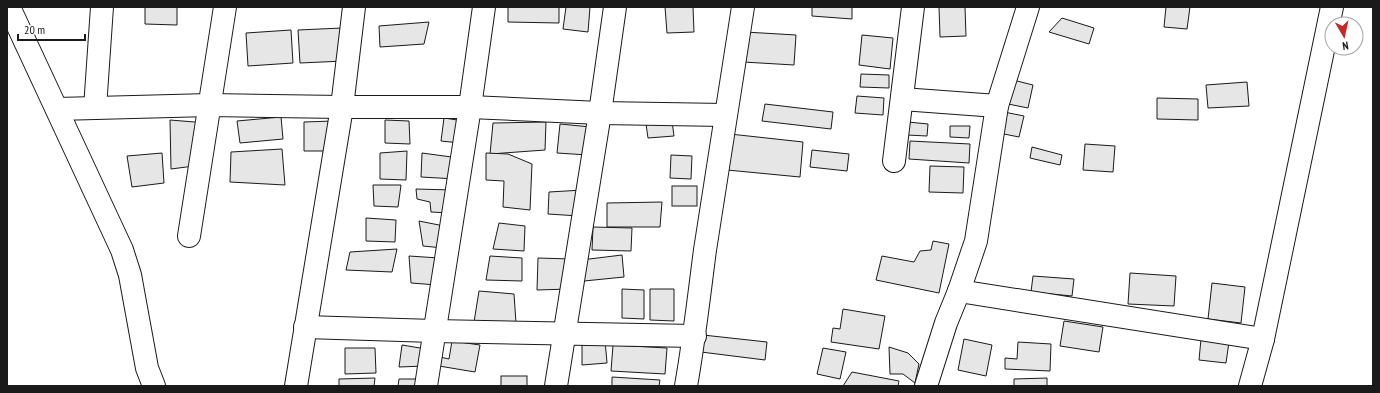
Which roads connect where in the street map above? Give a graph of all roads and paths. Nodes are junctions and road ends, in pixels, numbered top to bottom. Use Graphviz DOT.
graph roads {
  1 [pos="9,7"];
  2 [pos="102,7"];
  3 [pos="225,7"];
  4 [pos="354,7"];
  5 [pos="484,7"];
  6 [pos="615,7"];
  7 [pos="743,7"];
  8 [pos="913,7"];
  9 [pos="1028,7"];
  10 [pos="1332,7"];
  11 [pos="902,99"];
  12 [pos="210,105"];
  13 [pos="997,106"];
  14 [pos="342,107"];
  15 [pos="470,107"];
  16 [pos="95,108"];
  17 [pos="57,109"];
  18 [pos="600,113"];
  19 [pos="725,115"];
  20 [pos="894,160"];
  21 [pos="189,236"];
  22 [pos="959,291"];
  23 [pos="305,327"];
  24 [pos="434,331"];
  25 [pos="565,333"];
  26 [pos="695,336"];
  27 [pos="1263,339"];
  28 [pos="154,386"];
  29 [pos="296,386"];
  30 [pos="426,386"];
  31 [pos="556,386"];
  32 [pos="686,386"];
  33 [pos="926,386"];
  34 [pos="1250,386"];
  1 -- 17 [label="street"];
  2 -- 16 [label="street"];
  3 -- 12 [label="street"];
  4 -- 14 [label="street"];
  5 -- 15 [label="street"];
  6 -- 18 [label="street"];
  7 -- 19 [label="street"];
  8 -- 11 [label="street"];
  9 -- 13 [label="street"];
  10 -- 27 [label="street"];
  11 -- 13 [label="street"];
  11 -- 20 [label="street"];
  12 -- 14 [label="street"];
  12 -- 16 [label="street"];
  12 -- 21 [label="street"];
  13 -- 22 [label="street"];
  14 -- 15 [label="street"];
  14 -- 23 [label="street"];
  15 -- 18 [label="street"];
  15 -- 24 [label="street"];
  16 -- 17 [label="street"];
  17 -- 28 [label="street"];
  18 -- 19 [label="street"];
  18 -- 25 [label="street"];
  19 -- 26 [label="street"];
  22 -- 27 [label="street"];
  22 -- 33 [label="street"];
  23 -- 24 [label="street"];
  23 -- 29 [label="street"];
  24 -- 25 [label="street"];
  24 -- 30 [label="street"];
  25 -- 26 [label="street"];
  25 -- 31 [label="street"];
  26 -- 32 [label="street"];
  27 -- 34 [label="street"];
}
